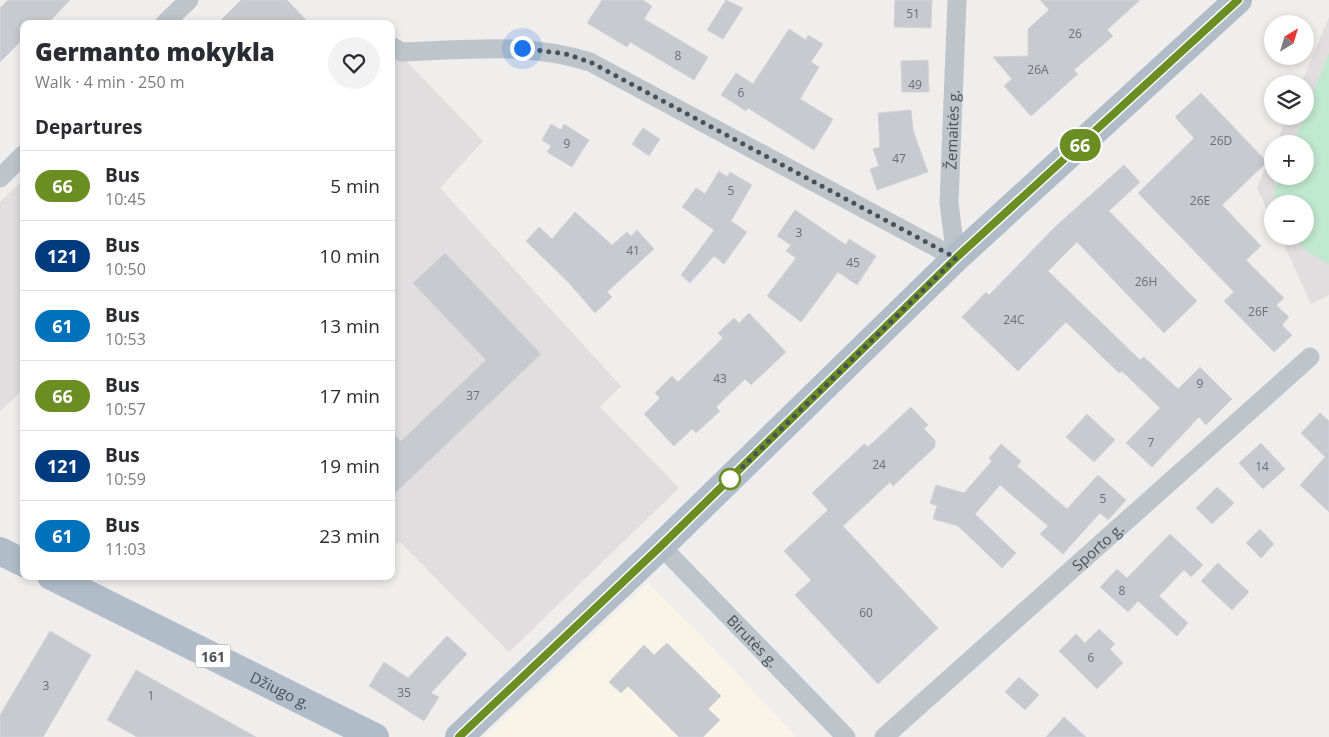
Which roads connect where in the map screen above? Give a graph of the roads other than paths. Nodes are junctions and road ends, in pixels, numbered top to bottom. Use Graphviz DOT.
graph roads {
  1 [pos="189,0"];
  2 [pos="957,0"];
  3 [pos="1238,0"];
  4 [pos="168,20"];
  5 [pos="395,48"];
  6 [pos="20,158"];
  7 [pos="0,178"];
  8 [pos="956,258"];
  9 [pos="1310,357"];
  10 [pos="661,546"];
  11 [pos="0,551"];
  12 [pos="20,561"];
  13 [pos="59,580"];
  14 [pos="375,737"];
  15 [pos="459,737"];
  16 [pos="846,737"];
  17 [pos="884,737"];
  1 -- 4 [label="street"];
  2 -- 8 [label="street, Žemaitės g."];
  3 -- 8 [label="main road"];
  5 -- 8 [label="street"];
  6 -- 7 [label="street"];
  8 -- 10 [label="main road"];
  9 -- 17 [label="street, Sporto g."];
  10 -- 15 [label="main road"];
  10 -- 16 [label="street, Birutės g."];
  11 -- 12 [label="main road"];
  13 -- 14 [label="main road, Džiugo g. / 161"];
}
